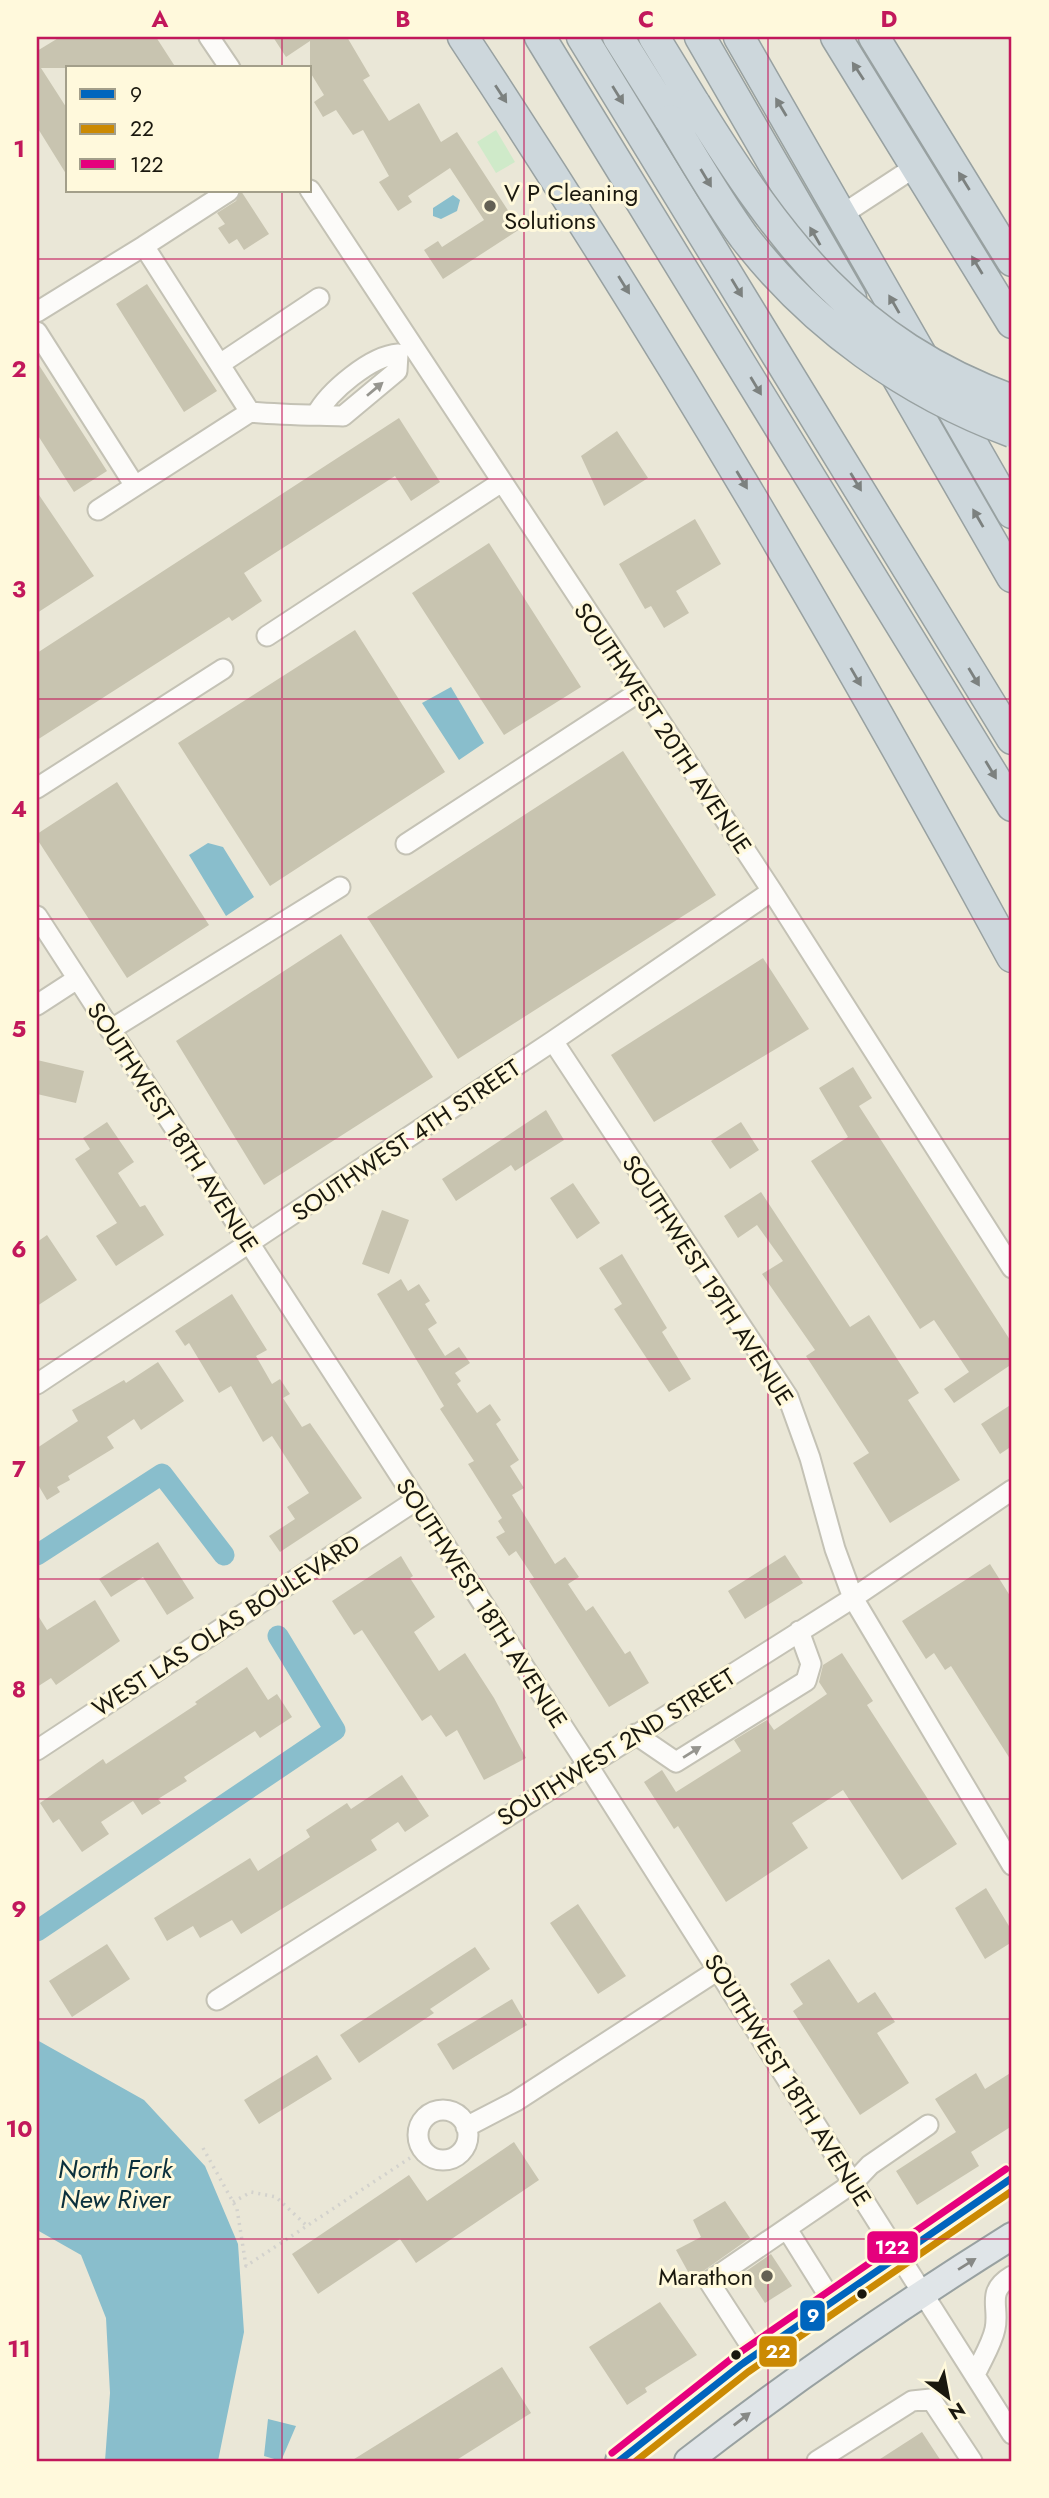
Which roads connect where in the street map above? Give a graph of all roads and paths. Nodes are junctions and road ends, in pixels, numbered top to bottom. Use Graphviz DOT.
graph roads {
  1 [pos="209,37"];
  2 [pos="464,37"];
  3 [pos="540,37"];
  4 [pos="582,37"];
  5 [pos="618,37"];
  6 [pos="654,37"];
  7 [pos="700,37"];
  8 [pos="739,37"];
  9 [pos="836,37"];
  10 [pos="874,37"];
  11 [pos="229,66"];
  12 [pos="918,165"];
  13 [pos="227,192"];
  14 [pos="311,192"];
  15 [pos="843,214"];
  16 [pos="144,246"];
  17 [pos="1012,261"];
  18 [pos="319,298"];
  19 [pos="37,312"];
  20 [pos="1012,323"];
  21 [pos="37,332"];
  22 [pos="406,351"];
  23 [pos="220,364"];
  24 [pos="1012,400"];
  25 [pos="250,412"];
  26 [pos="1012,432"];
  27 [pos="500,483"];
  28 [pos="135,486"];
  29 [pos="98,510"];
  30 [pos="1012,513"];
  31 [pos="1012,577"];
  32 [pos="267,636"];
  33 [pos="223,669"];
  34 [pos="639,692"];
  35 [pos="1012,739"];
  36 [pos="37,788"];
  37 [pos="1012,806"];
  38 [pos="406,844"];
  39 [pos="340,887"];
  40 [pos="772,891"];
  41 [pos="37,916"];
  42 [pos="1012,957"];
  43 [pos="77,979"];
  44 [pos="37,1005"];
  45 [pos="110,1030"];
  46 [pos="553,1041"];
  47 [pos="249,1244"];
  48 [pos="1012,1268"];
  49 [pos="37,1384"];
  50 [pos="1012,1490"];
  51 [pos="415,1501"];
  52 [pos="853,1598"];
  53 [pos="799,1632"];
  54 [pos="635,1734"];
  55 [pos="37,1750"];
  56 [pos="587,1764"];
  57 [pos="1012,1865"];
  58 [pos="718,1970"];
  59 [pos="217,2000"];
  60 [pos="928,2125"];
  61 [pos="466,2127"];
  62 [pos="203,2148"];
  63 [pos="410,2158"];
  64 [pos="1012,2178"];
  65 [pos="853,2183"];
  66 [pos="233,2202"];
  67 [pos="307,2226"];
  68 [pos="787,2229"];
  69 [pos="1012,2236"];
  70 [pos="899,2255"];
  71 [pos="1012,2276"];
  72 [pos="922,2293"];
  73 [pos="832,2301"];
  74 [pos="756,2354"];
  75 [pos="975,2375"];
  76 [pos="1012,2434"];
  77 [pos="619,2461"];
  78 [pos="688,2461"];
  79 [pos="817,2461"];
  80 [pos="972,2461"];
  1 -- 11 [label="street"];
  2 -- 42 [label="highway, one-way"];
  3 -- 37 [label="highway, one-way"];
  4 -- 35 [label="highway, one-way"];
  5 -- 26 [label="highway, one-way, bridge"];
  6 -- 24 [label="highway, bridge"];
  31 -- 7 [label="highway, one-way"];
  15 -- 8 [label="highway, one-way"];
  12 -- 9 [label="highway, one-way"];
  17 -- 10 [label="highway, one-way"];
  12 -- 15 [label="street"];
  20 -- 12 [label="highway, one-way"];
  13 -- 16 [label="street"];
  14 -- 22 [label="street, SOUTHWEST 20TH AVENUE"];
  30 -- 15 [label="highway, one-way"];
  16 -- 19 [label="street"];
  16 -- 23 [label="street"];
  18 -- 23 [label="street"];
  21 -- 28 [label="street"];
  22 -- 25 [label="street"];
  22 -- 27 [label="street, SOUTHWEST 20TH AVENUE"];
  23 -- 25 [label="street"];
  25 -- 28 [label="street"];
  27 -- 32 [label="street"];
  27 -- 34 [label="street, SOUTHWEST 20TH AVENUE"];
  28 -- 29 [label="street"];
  33 -- 36 [label="street"];
  34 -- 38 [label="street"];
  34 -- 40 [label="street, SOUTHWEST 20TH AVENUE"];
  39 -- 45 [label="street"];
  40 -- 46 [label="street, SOUTHWEST 4TH STREET"];
  40 -- 48 [label="street, SOUTHWEST 20TH AVENUE"];
  41 -- 43 [label="street, SOUTHWEST 18TH AVENUE"];
  43 -- 44 [label="street"];
  43 -- 45 [label="street, SOUTHWEST 18TH AVENUE"];
  45 -- 47 [label="street, SOUTHWEST 18TH AVENUE"];
  46 -- 47 [label="street, SOUTHWEST 4TH STREET"];
  46 -- 52 [label="street, SOUTHWEST 19TH AVENUE"];
  47 -- 49 [label="street, SOUTHWEST 4TH STREET"];
  47 -- 51 [label="street, SOUTHWEST 18TH AVENUE"];
  50 -- 52 [label="street, SOUTHWEST 2ND STREET"];
  51 -- 55 [label="street, WEST LAS OLAS BOULEVARD"];
  51 -- 56 [label="street, SOUTHWEST 18TH AVENUE"];
  52 -- 53 [label="street, SOUTHWEST 2ND STREET"];
  52 -- 57 [label="street, SOUTHWEST 19TH AVENUE"];
  53 -- 54 [label="street, SOUTHWEST 2ND STREET"];
  54 -- 53 [label="street, one-way"];
  54 -- 56 [label="street, SOUTHWEST 2ND STREET"];
  56 -- 58 [label="street, SOUTHWEST 18TH AVENUE"];
  56 -- 59 [label="street, SOUTHWEST 2ND STREET"];
  58 -- 61 [label="street"];
  58 -- 65 [label="street, SOUTHWEST 18TH AVENUE"];
  60 -- 65 [label="street"];
  62 -- 66 [label="path"];
  63 -- 67 [label="path"];
  64 -- 70 [label="main road"];
  65 -- 68 [label="street"];
  65 -- 70 [label="street, SOUTHWEST 18TH AVENUE"];
  66 -- 67 [label="path"];
  66 -- 67 [label="path"];
  68 -- 73 [label="street"];
  68 -- 74 [label="street"];
  72 -- 69 [label="main road, one-way"];
  70 -- 72 [label="street, SOUTHWEST 18TH AVENUE"];
  70 -- 73 [label="main road"];
  71 -- 75 [label="street"];
  72 -- 75 [label="street, SOUTHWEST 18TH AVENUE"];
  78 -- 72 [label="main road, one-way"];
  73 -- 74 [label="main road"];
  74 -- 77 [label="main road"];
  75 -- 76 [label="street, SOUTHWEST 18TH AVENUE"];
  79 -- 80 [label="street"];
}
